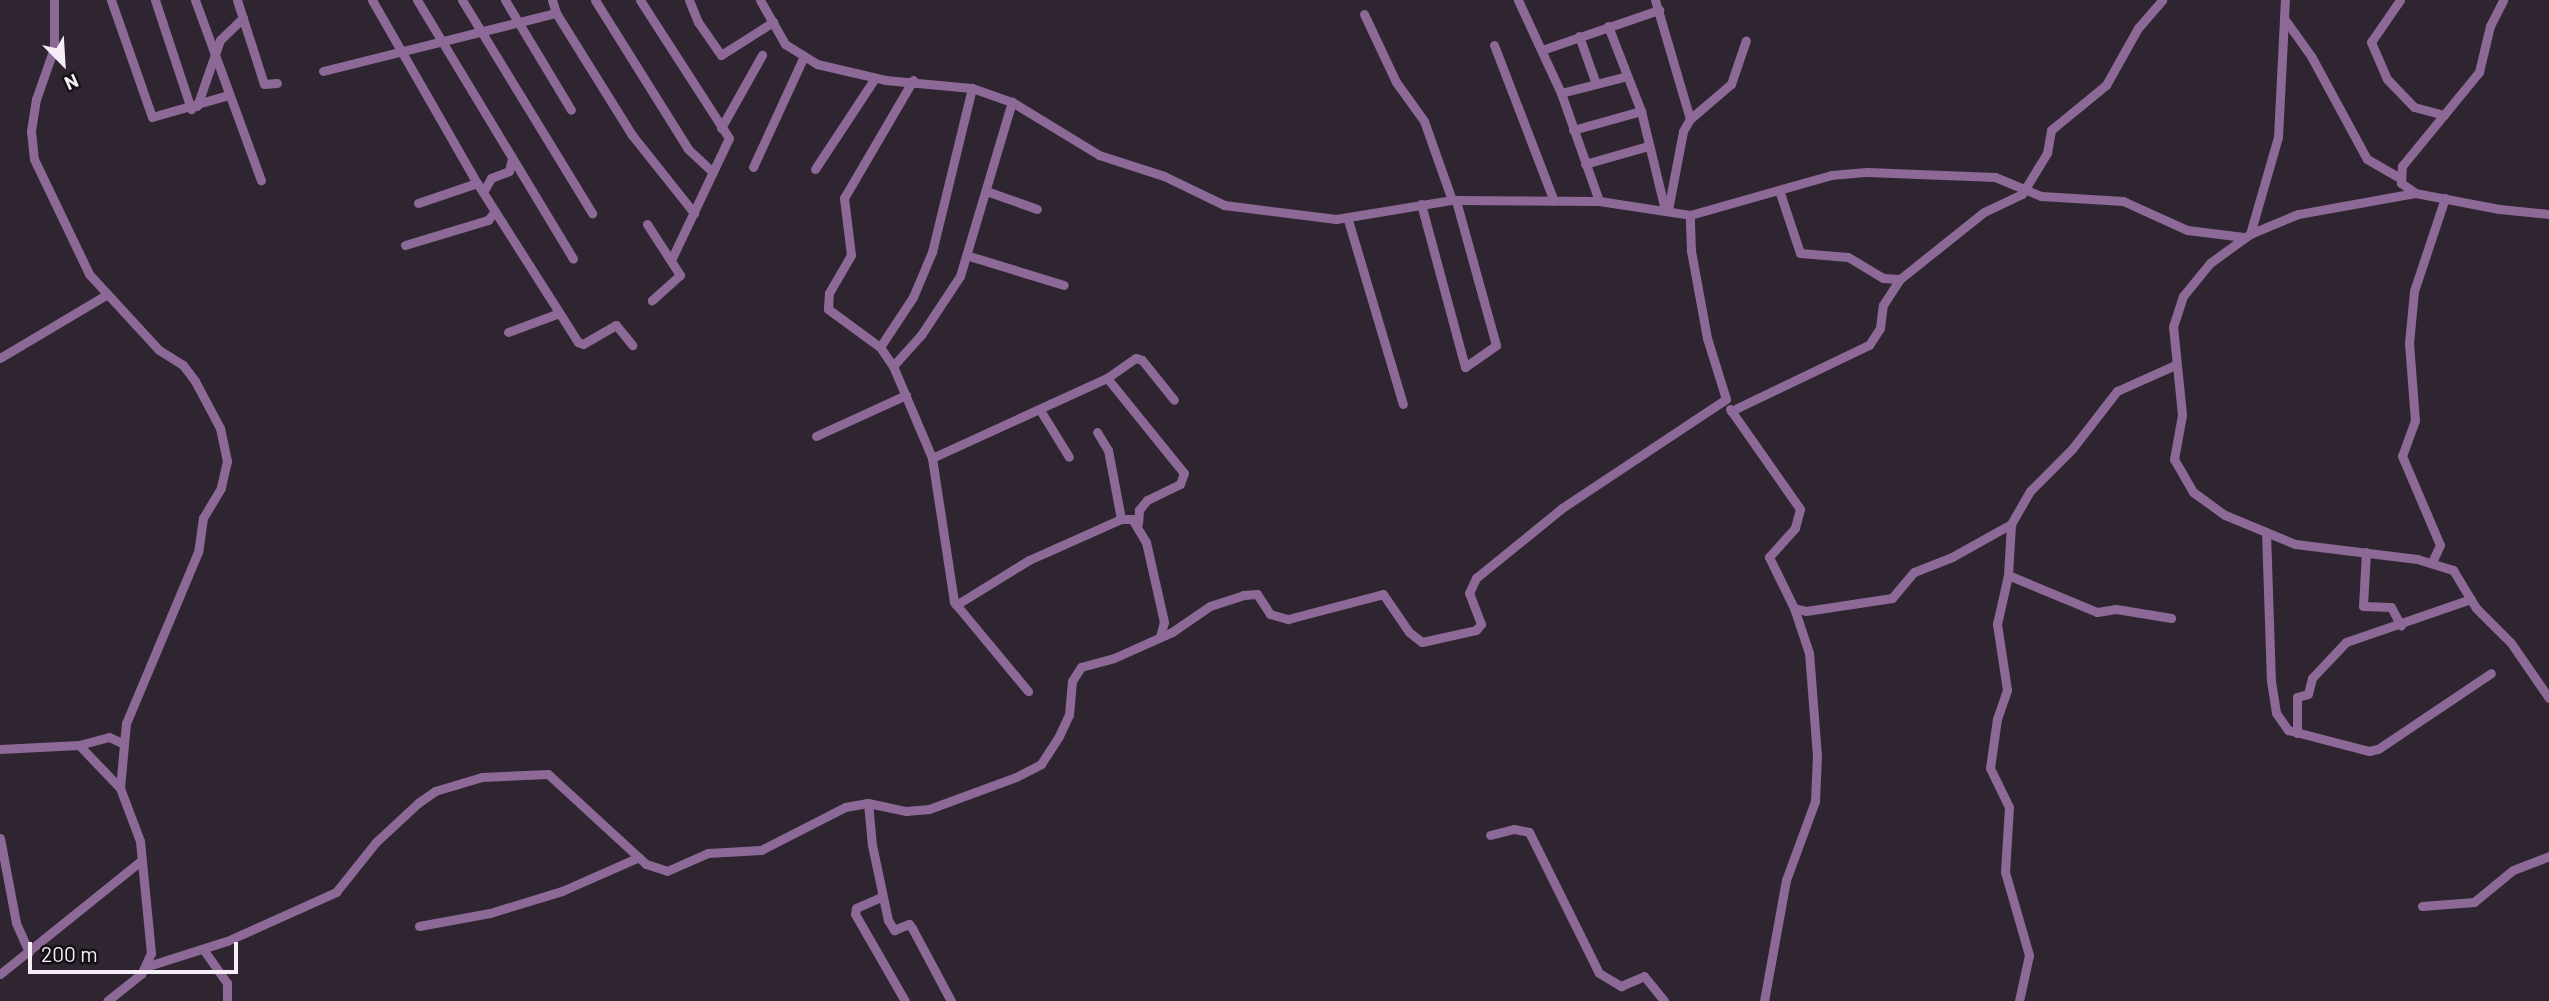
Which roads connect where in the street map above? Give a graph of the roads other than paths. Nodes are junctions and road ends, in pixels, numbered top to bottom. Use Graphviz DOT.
graph roads {
  1 [pos="54,0"];
  2 [pos="111,0"];
  3 [pos="155,0"];
  4 [pos="195,0"];
  5 [pos="237,0"];
  6 [pos="372,0"];
  7 [pos="417,0"];
  8 [pos="462,0"];
  9 [pos="505,0"];
  10 [pos="552,0"];
  11 [pos="595,0"];
  12 [pos="640,0"];
  13 [pos="689,0"];
  14 [pos="760,0"];
  15 [pos="1518,0"];
  16 [pos="2162,0"];
  17 [pos="2286,0"];
  18 [pos="2400,0"];
  19 [pos="2503,0"];
  20 [pos="1657,5"];
  21 [pos="556,13"];
  22 [pos="1364,14"];
  23 [pos="243,18"];
  24 [pos="2286,21"];
  25 [pos="773,22"];
  26 [pos="518,23"];
  27 [pos="1608,26"];
  28 [pos="479,32"];
  29 [pos="1579,36"];
  30 [pos="1746,40"];
  31 [pos="441,41"];
  32 [pos="1493,45"];
  33 [pos="1542,50"];
  34 [pos="401,51"];
  35 [pos="214,55"];
  36 [pos="762,55"];
  37 [pos="804,56"];
  38 [pos="323,71"];
  39 [pos="1627,76"];
  40 [pos="874,78"];
  41 [pos="912,80"];
  42 [pos="204,82"];
  43 [pos="277,83"];
  44 [pos="1596,84"];
  45 [pos="972,88"];
  46 [pos="185,92"];
  47 [pos="1560,93"];
  48 [pos="228,95"];
  49 [pos="1012,102"];
  50 [pos="194,108"];
  51 [pos="571,110"];
  52 [pos="1641,111"];
  53 [pos="2444,116"];
  54 [pos="1690,119"];
  55 [pos="721,128"];
  56 [pos="1573,130"];
  57 [pos="1648,146"];
  58 [pos="512,159"];
  59 [pos="1585,164"];
  60 [pos="753,167"];
  61 [pos="815,169"];
  62 [pos="713,172"];
  63 [pos="2399,177"];
  64 [pos="261,180"];
  65 [pos="477,183"];
  66 [pos="2024,187"];
  67 [pos="1779,190"];
  68 [pos="986,191"];
  69 [pos="484,192"];
  70 [pos="2415,193"];
  71 [pos="2445,198"];
  72 [pos="1454,200"];
  73 [pos="1554,201"];
  74 [pos="1599,201"];
  75 [pos="418,203"];
  76 [pos="1420,204"];
  77 [pos="1037,209"];
  78 [pos="1666,210"];
  79 [pos="495,211"];
  80 [pos="592,213"];
  81 [pos="694,213"];
  82 [pos="2549,214"];
  83 [pos="1690,215"];
  84 [pos="1348,219"];
  85 [pos="647,224"];
  86 [pos="2247,235"];
  87 [pos="405,245"];
  88 [pos="969,256"];
  89 [pos="672,258"];
  90 [pos="573,259"];
  91 [pos="1900,279"];
  92 [pos="1065,285"];
  93 [pos="106,295"];
  94 [pos="652,300"];
  95 [pos="559,313"];
  96 [pos="508,332"];
  97 [pos="632,345"];
  98 [pos="880,347"];
  99 [pos="0,358"];
  100 [pos="2175,365"];
  101 [pos="893,366"];
  102 [pos="1107,378"];
  103 [pos="906,395"];
  104 [pos="1726,399"];
  105 [pos="1174,400"];
  106 [pos="1403,404"];
  107 [pos="1040,410"];
  108 [pos="1731,411"];
  109 [pos="1097,432"];
  110 [pos="816,436"];
  111 [pos="1069,457"];
  112 [pos="932,458"];
  113 [pos="1121,519"];
  114 [pos="1138,523"];
  115 [pos="2011,524"];
  116 [pos="2266,532"];
  117 [pos="2366,552"];
  118 [pos="2432,562"];
  119 [pos="2008,575"];
  120 [pos="2471,599"];
  121 [pos="956,606"];
  122 [pos="1794,608"];
  123 [pos="2171,618"];
  124 [pos="2401,626"];
  125 [pos="1160,637"];
  126 [pos="2491,673"];
  127 [pos="1028,691"];
  128 [pos="2549,698"];
  129 [pos="2297,733"];
  130 [pos="122,743"];
  131 [pos="79,745"];
  132 [pos="0,749"];
  133 [pos="120,788"];
  134 [pos="868,803"];
  135 [pos="1490,835"];
  136 [pos="0,838"];
  137 [pos="2549,856"];
  138 [pos="639,857"];
  139 [pos="142,860"];
  140 [pos="881,897"];
  141 [pos="2422,906"];
  142 [pos="419,926"];
  143 [pos="203,949"];
  144 [pos="29,952"];
  145 [pos="148,966"];
  146 [pos="0,974"];
  147 [pos="107,1001"];
  148 [pos="227,1001"];
  149 [pos="905,1001"];
  150 [pos="951,1001"];
  151 [pos="1664,1001"];
  152 [pos="1764,1001"];
  153 [pos="2019,1001"];
  1 -- 93 [label="street"];
  2 -- 50 [label="street"];
  3 -- 46 [label="street"];
  4 -- 35 [label="street"];
  5 -- 23 [label="street"];
  6 -- 34 [label="street"];
  7 -- 31 [label="street"];
  8 -- 28 [label="street"];
  9 -- 26 [label="street"];
  10 -- 21 [label="street"];
  11 -- 62 [label="street"];
  12 -- 55 [label="street"];
  13 -- 25 [label="street"];
  14 -- 25 [label="street"];
  15 -- 33 [label="street"];
  16 -- 66 [label="street"];
  17 -- 24 [label="street"];
  18 -- 53 [label="street"];
  19 -- 53 [label="street"];
  20 -- 27 [label="street"];
  20 -- 54 [label="street"];
  21 -- 26 [label="street"];
  21 -- 81 [label="street"];
  22 -- 72 [label="street"];
  23 -- 35 [label="street"];
  23 -- 43 [label="street"];
  24 -- 63 [label="street"];
  24 -- 86 [label="street"];
  25 -- 37 [label="street"];
  26 -- 28 [label="street"];
  26 -- 51 [label="street"];
  27 -- 29 [label="street"];
  27 -- 39 [label="street"];
  28 -- 31 [label="street"];
  28 -- 80 [label="street"];
  29 -- 33 [label="street"];
  29 -- 44 [label="street"];
  30 -- 54 [label="street"];
  31 -- 34 [label="street"];
  31 -- 58 [label="street"];
  32 -- 73 [label="street"];
  33 -- 47 [label="street"];
  34 -- 38 [label="street"];
  34 -- 65 [label="street"];
  35 -- 42 [label="street"];
  35 -- 48 [label="street"];
  36 -- 55 [label="street"];
  37 -- 40 [label="street"];
  37 -- 60 [label="street"];
  39 -- 44 [label="street"];
  39 -- 52 [label="street"];
  40 -- 41 [label="street"];
  40 -- 61 [label="street"];
  41 -- 45 [label="street"];
  41 -- 98 [label="street"];
  42 -- 46 [label="street"];
  42 -- 50 [label="street"];
  44 -- 47 [label="street"];
  45 -- 49 [label="street"];
  45 -- 98 [label="street"];
  46 -- 50 [label="street"];
  47 -- 56 [label="street"];
  48 -- 50 [label="street"];
  48 -- 64 [label="street"];
  49 -- 68 [label="street"];
  49 -- 84 [label="street"];
  52 -- 56 [label="street"];
  52 -- 57 [label="street"];
  53 -- 63 [label="street"];
  54 -- 78 [label="street"];
  55 -- 62 [label="street"];
  56 -- 59 [label="street"];
  57 -- 59 [label="street"];
  57 -- 78 [label="street"];
  58 -- 69 [label="street"];
  58 -- 90 [label="street"];
  59 -- 74 [label="street"];
  62 -- 81 [label="street"];
  63 -- 70 [label="street"];
  65 -- 69 [label="street"];
  65 -- 75 [label="street"];
  66 -- 67 [label="street"];
  66 -- 86 [label="street"];
  66 -- 91 [label="street"];
  67 -- 83 [label="street"];
  67 -- 91 [label="street"];
  68 -- 77 [label="street"];
  68 -- 88 [label="street"];
  69 -- 79 [label="street"];
  70 -- 71 [label="street"];
  70 -- 86 [label="street"];
  71 -- 82 [label="street"];
  71 -- 118 [label="street"];
  72 -- 73 [label="street"];
  72 -- 76 [label="street"];
  72 -- 76 [label="street"];
  73 -- 74 [label="street"];
  74 -- 78 [label="street"];
  76 -- 84 [label="street"];
  78 -- 83 [label="street"];
  79 -- 87 [label="street"];
  79 -- 95 [label="street"];
  81 -- 89 [label="street"];
  83 -- 104 [label="street"];
  84 -- 106 [label="street"];
  85 -- 89 [label="street"];
  86 -- 100 [label="street"];
  88 -- 92 [label="street"];
  88 -- 101 [label="street"];
  89 -- 94 [label="street"];
  91 -- 108 [label="street"];
  93 -- 99 [label="street"];
  93 -- 130 [label="street"];
  95 -- 96 [label="street"];
  95 -- 97 [label="street"];
  98 -- 101 [label="street"];
  100 -- 115 [label="street"];
  100 -- 116 [label="street"];
  101 -- 103 [label="street"];
  102 -- 105 [label="street"];
  102 -- 107 [label="street"];
  102 -- 114 [label="street"];
  103 -- 110 [label="street"];
  103 -- 112 [label="street"];
  104 -- 108 [label="street"];
  104 -- 125 [label="street"];
  107 -- 111 [label="street"];
  107 -- 112 [label="street"];
  108 -- 122 [label="street"];
  109 -- 113 [label="street"];
  112 -- 121 [label="street"];
  113 -- 114 [label="street"];
  113 -- 121 [label="street"];
  114 -- 125 [label="street"];
  115 -- 119 [label="street"];
  115 -- 122 [label="street"];
  116 -- 117 [label="street"];
  116 -- 129 [label="street"];
  117 -- 118 [label="street"];
  117 -- 124 [label="street"];
  118 -- 120 [label="street"];
  119 -- 123 [label="street"];
  119 -- 153 [label="street"];
  120 -- 124 [label="street"];
  120 -- 128 [label="street"];
  121 -- 127 [label="street"];
  122 -- 152 [label="street"];
  124 -- 129 [label="street"];
  125 -- 134 [label="street"];
  126 -- 129 [label="street"];
  130 -- 131 [label="street"];
  130 -- 133 [label="street"];
  131 -- 132 [label="street"];
  131 -- 133 [label="street"];
  133 -- 139 [label="street"];
  134 -- 138 [label="street"];
  134 -- 140 [label="street"];
  135 -- 151 [label="street"];
  136 -- 144 [label="street"];
  137 -- 141 [label="street"];
  138 -- 142 [label="street"];
  138 -- 143 [label="street"];
  139 -- 144 [label="street"];
  139 -- 145 [label="street"];
  140 -- 149 [label="street"];
  140 -- 150 [label="street"];
  143 -- 145 [label="street"];
  143 -- 148 [label="street"];
  144 -- 146 [label="street"];
  145 -- 147 [label="street"];
}
